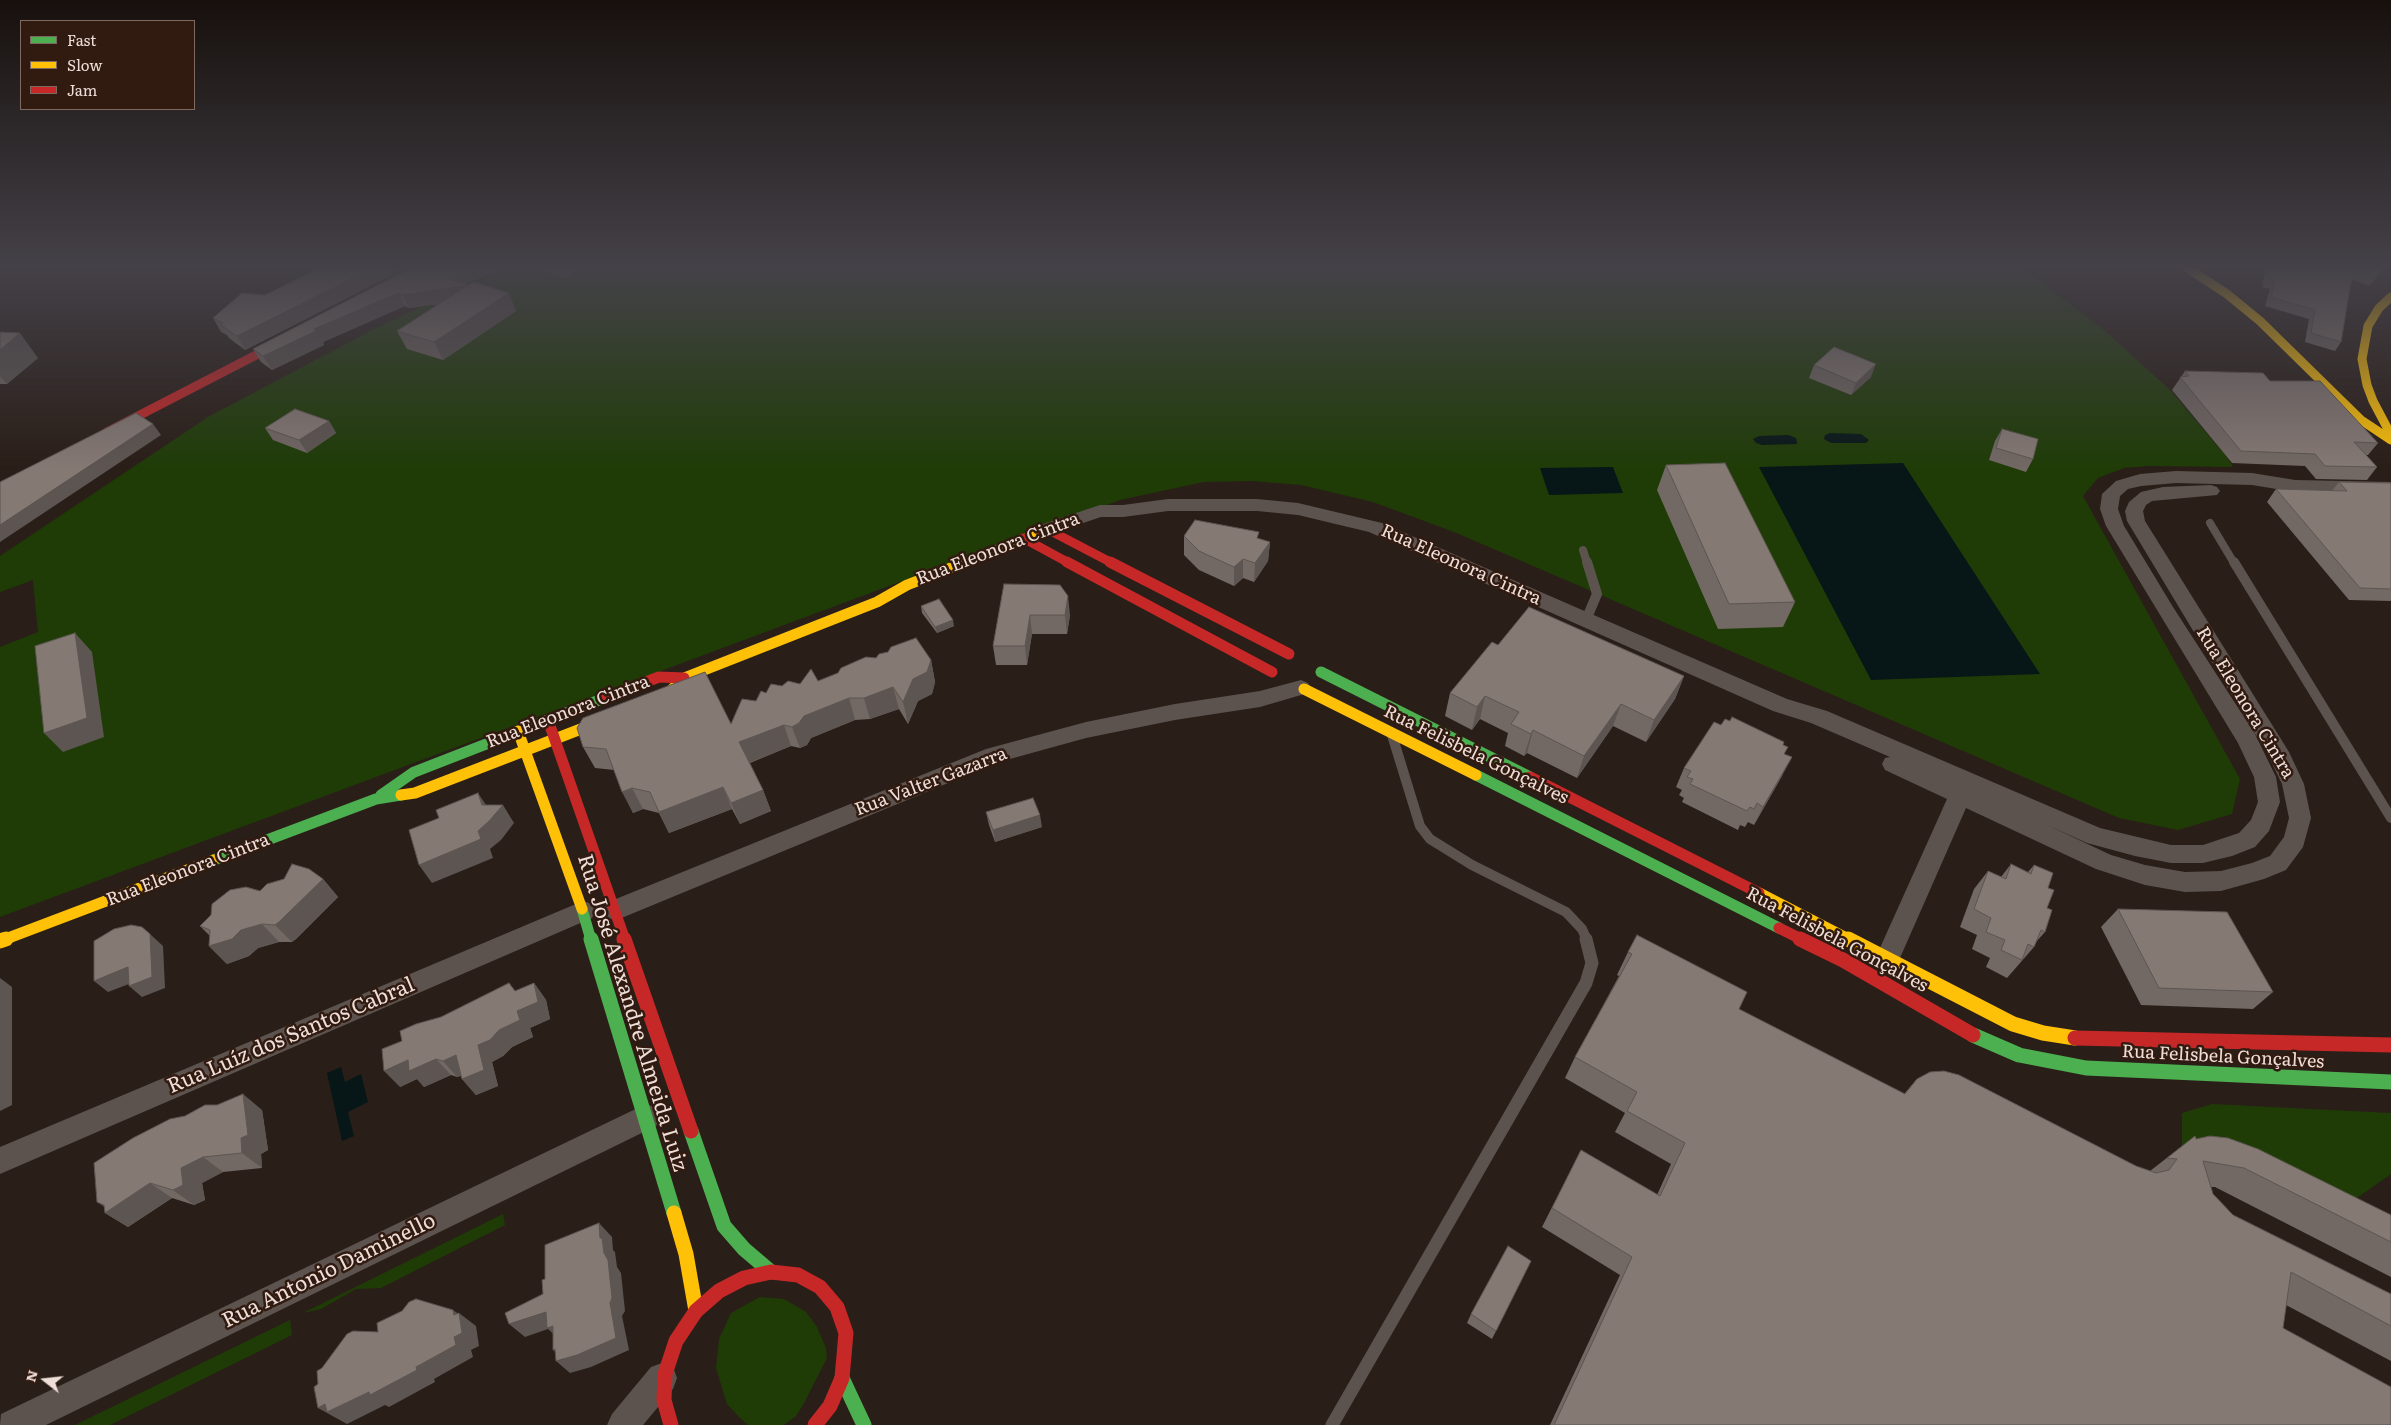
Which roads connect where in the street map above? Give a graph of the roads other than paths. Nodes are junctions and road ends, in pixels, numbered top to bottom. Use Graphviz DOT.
graph roads {
  1 [pos="294,336"];
  2 [pos="2275,336"];
  3 [pos="2366,336"];
  4 [pos="2391,435"];
  5 [pos="97,436"];
  6 [pos="2391,440"];
  7 [pos="2295,486"];
  8 [pos="2391,488"];
  9 [pos="2210,523"];
  10 [pos="1055,532"];
  11 [pos="1024,538"];
  12 [pos="1037,546"];
  13 [pos="1583,550"];
  14 [pos="877,602"];
  15 [pos="1586,620"];
  16 [pos="1289,654"];
  17 [pos="1304,655"];
  18 [pos="1273,674"];
  19 [pos="684,678"];
  20 [pos="1302,688"];
  21 [pos="1260,699"];
  22 [pos="1780,706"];
  23 [pos="638,707"];
  24 [pos="621,714"];
  25 [pos="548,720"];
  26 [pos="518,731"];
  27 [pos="1392,733"];
  28 [pos="555,739"];
  29 [pos="527,750"];
  30 [pos="1960,796"];
  31 [pos="376,800"];
  32 [pos="2391,818"];
  33 [pos="615,910"];
  34 [pos="583,911"];
  35 [pos="0,941"];
  36 [pos="1887,959"];
  37 [pos="2391,1045"];
  38 [pos="2391,1082"];
  39 [pos="646,1117"];
  40 [pos="0,1161"];
  41 [pos="771,1272"];
  42 [pos="696,1311"];
  43 [pos="665,1374"];
  44 [pos="842,1378"];
  45 [pos="12,1425"];
  46 [pos="622,1425"];
  47 [pos="671,1425"];
  48 [pos="815,1425"];
  49 [pos="864,1425"];
  50 [pos="1332,1425"];
  1 -- 5 [label="street"];
  2 -- 6 [label="street"];
  3 -- 4 [label="street"];
  7 -- 8 [label="street, Rua Eleonora Cintra"];
  7 -- 22 [label="street, Rua Eleonora Cintra"];
  7 -- 30 [label="street, Rua Eleonora Cintra"];
  9 -- 32 [label="lane"];
  10 -- 11 [label="street, Rua Eleonora Cintra"];
  10 -- 12 [label="street, Rua Eleonora Cintra"];
  10 -- 15 [label="street, Rua Eleonora Cintra"];
  10 -- 16 [label="street"];
  11 -- 12 [label="street"];
  11 -- 14 [label="street, Rua Eleonora Cintra"];
  12 -- 14 [label="street, Rua Eleonora Cintra"];
  12 -- 18 [label="street"];
  13 -- 15 [label="lane"];
  14 -- 19 [label="street, Rua Eleonora Cintra"];
  15 -- 22 [label="street, Rua Eleonora Cintra"];
  16 -- 17 [label="street"];
  16 -- 18 [label="street"];
  18 -- 20 [label="street, Rua Felisbela Gonçalves"];
  18 -- 21 [label="street"];
  19 -- 23 [label="street, Rua Eleonora Cintra"];
  19 -- 25 [label="street, Rua Eleonora Cintra"];
  20 -- 21 [label="street, Rua Valter Gazarra"];
  20 -- 27 [label="street, Rua Felisbela Gonçalves"];
  20 -- 36 [label="street, Rua Felisbela Gonçalves"];
  21 -- 33 [label="street, Rua Valter Gazarra"];
  22 -- 30 [label="street, Rua Eleonora Cintra"];
  24 -- 28 [label="street, Rua Eleonora Cintra"];
  25 -- 26 [label="street, Rua Eleonora Cintra"];
  25 -- 28 [label="street, Rua José Alexandre Almeida Luiz"];
  26 -- 29 [label="street, Rua José Alexandre Almeida Luiz"];
  26 -- 31 [label="street, Rua Eleonora Cintra"];
  27 -- 38 [label="street, Rua Felisbela Gonçalves"];
  27 -- 50 [label="lane"];
  28 -- 29 [label="street, Rua Eleonora Cintra"];
  28 -- 33 [label="street, Rua José Alexandre Almeida Luiz"];
  29 -- 31 [label="street, Rua Eleonora Cintra"];
  29 -- 34 [label="street, Rua José Alexandre Almeida Luiz"];
  30 -- 36 [label="street"];
  31 -- 35 [label="street, Rua Eleonora Cintra"];
  33 -- 41 [label="street, Rua José Alexandre Almeida Luiz"];
  34 -- 39 [label="street, Rua José Alexandre Almeida Luiz"];
  34 -- 40 [label="street, Rua Luíz dos Santos Cabral"];
  36 -- 37 [label="street, Rua Felisbela Gonçalves"];
  39 -- 42 [label="street, Rua José Alexandre Almeida Luiz"];
  39 -- 45 [label="street, Rua Antonio Daminello"];
  41 -- 42 [label="street"];
  41 -- 44 [label="street"];
  42 -- 43 [label="street"];
  43 -- 46 [label="street"];
  43 -- 47 [label="street"];
  44 -- 48 [label="street"];
  44 -- 49 [label="street"];
}
